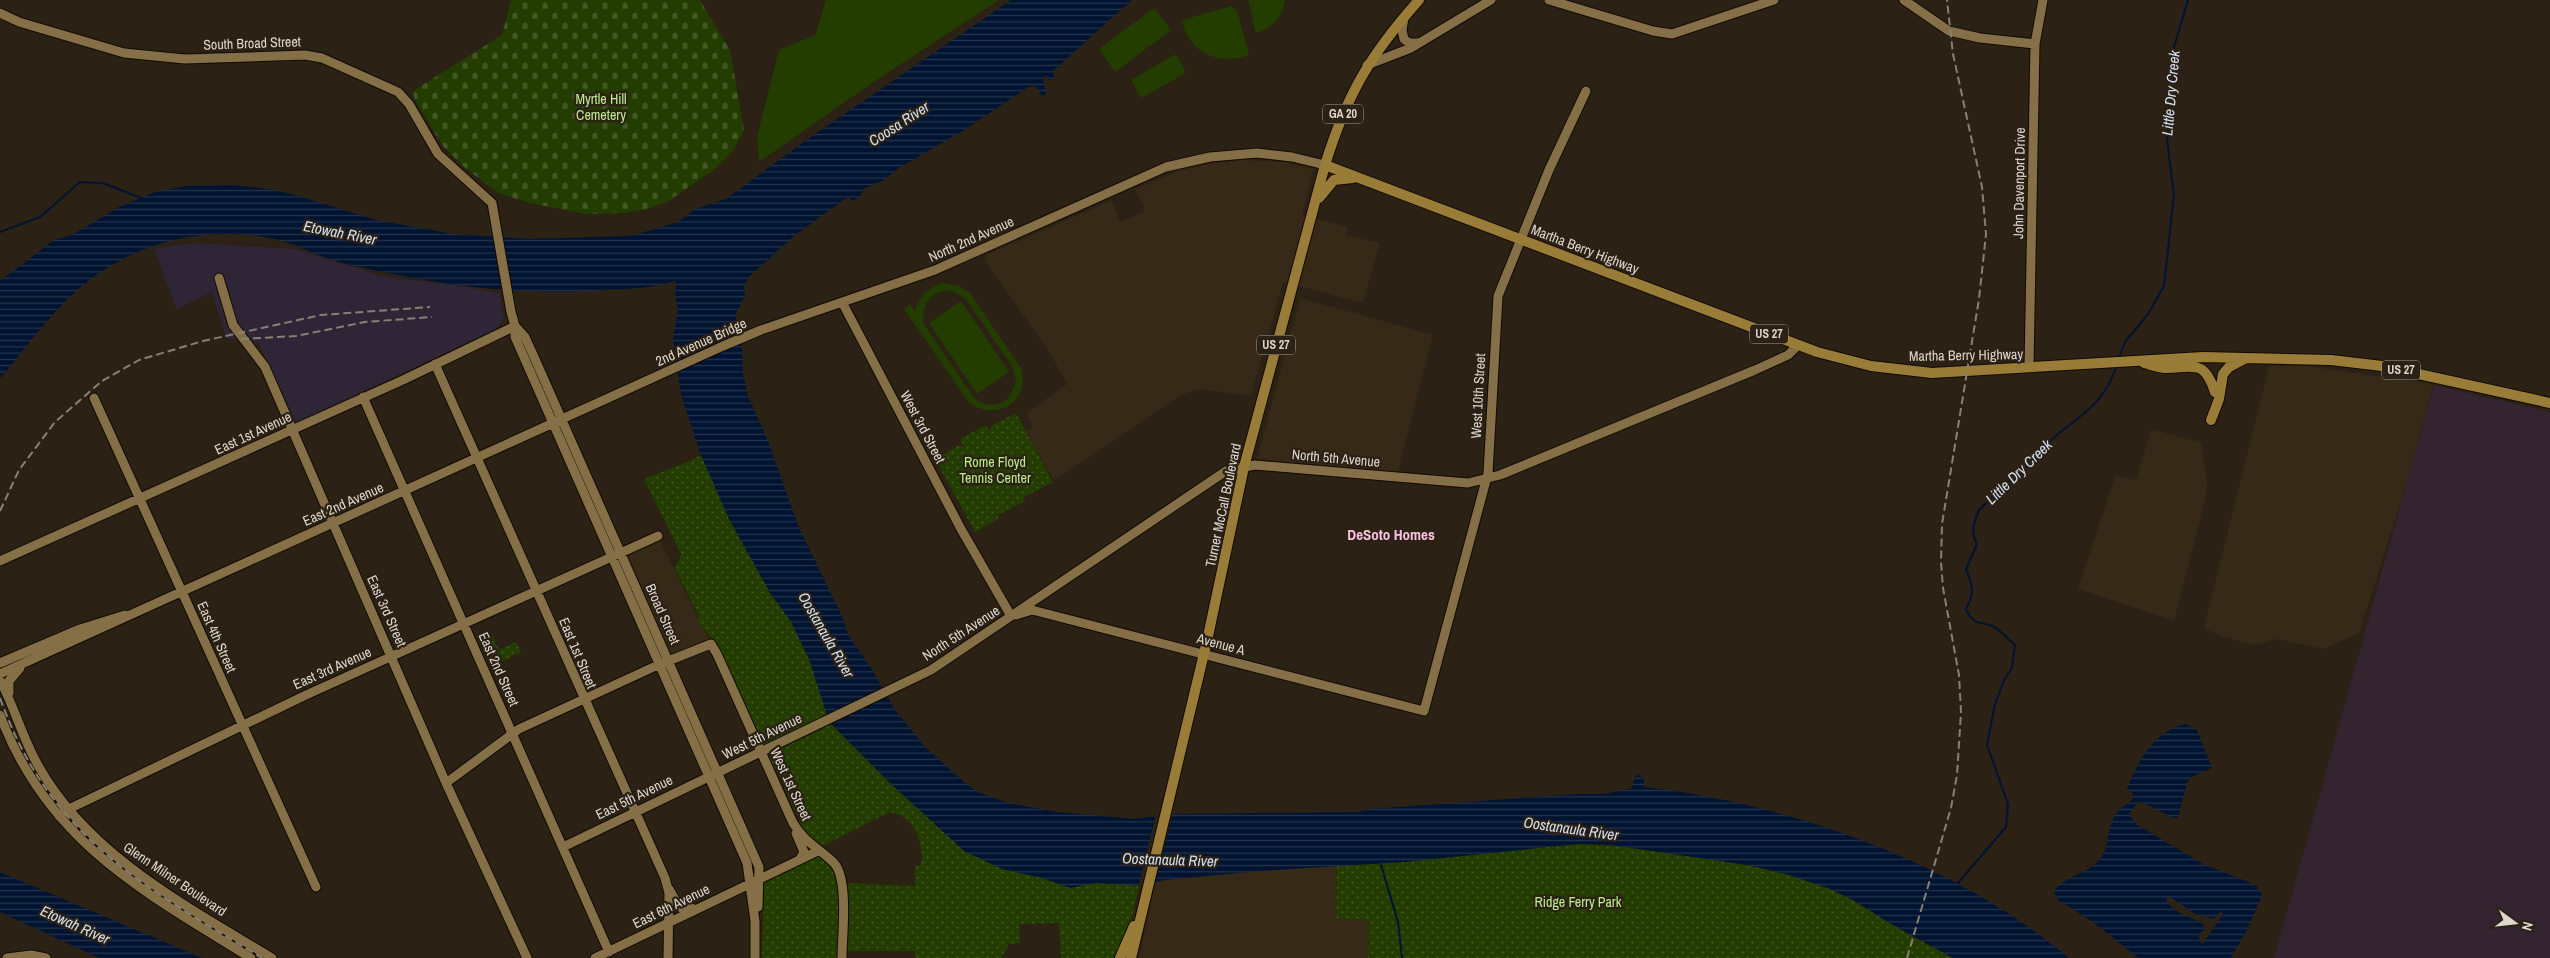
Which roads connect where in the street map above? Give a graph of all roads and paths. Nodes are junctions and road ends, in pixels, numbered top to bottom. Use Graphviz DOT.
graph roads {
  1 [pos="1418,0"];
  2 [pos="1491,0"];
  3 [pos="1550,0"];
  4 [pos="1774,0"];
  5 [pos="1904,0"];
  6 [pos="2043,0"];
  7 [pos="0,13"];
  8 [pos="1404,16"];
  9 [pos="1418,43"];
  10 [pos="2035,44"];
  11 [pos="1367,65"];
  12 [pos="1586,91"];
  13 [pos="1325,165"];
  14 [pos="1362,180"];
  15 [pos="1314,208"];
  16 [pos="1521,239"];
  17 [pos="219,278"];
  18 [pos="842,302"];
  19 [pos="509,305"];
  20 [pos="515,326"];
  21 [pos="760,330"];
  22 [pos="1798,345"];
  23 [pos="2249,357"];
  24 [pos="2151,362"];
  25 [pos="436,364"];
  26 [pos="2029,367"];
  27 [pos="2215,392"];
  28 [pos="363,397"];
  29 [pos="94,398"];
  30 [pos="2550,403"];
  31 [pos="2211,420"];
  32 [pos="557,422"];
  33 [pos="292,430"];
  34 [pos="478,458"];
  35 [pos="1244,467"];
  36 [pos="1486,479"];
  37 [pos="406,491"];
  38 [pos="140,499"];
  39 [pos="334,523"];
  40 [pos="658,536"];
  41 [pos="615,554"];
  42 [pos="0,561"];
  43 [pos="537,590"];
  44 [pos="181,593"];
  45 [pos="136,613"];
  46 [pos="1011,616"];
  47 [pos="464,624"];
  48 [pos="1204,654"];
  49 [pos="392,656"];
  50 [pos="669,661"];
  51 [pos="0,663"];
  52 [pos="25,663"];
  53 [pos="658,665"];
  54 [pos="0,674"];
  55 [pos="0,680"];
  56 [pos="583,698"];
  57 [pos="1424,711"];
  58 [pos="14,713"];
  59 [pos="0,715"];
  60 [pos="819,724"];
  61 [pos="242,726"];
  62 [pos="513,733"];
  63 [pos="761,752"];
  64 [pos="713,775"];
  65 [pos="446,783"];
  66 [pos="68,810"];
  67 [pos="635,812"];
  68 [pos="59,816"];
  69 [pos="793,823"];
  70 [pos="563,847"];
  71 [pos="818,851"];
  72 [pos="800,859"];
  73 [pos="754,881"];
  74 [pos="668,886"];
  75 [pos="316,887"];
  76 [pos="707,904"];
  77 [pos="1141,912"];
  78 [pos="668,922"];
  79 [pos="1133,947"];
  80 [pos="609,952"];
  81 [pos="6,958"];
  82 [pos="46,958"];
  83 [pos="251,958"];
  84 [pos="272,958"];
  85 [pos="527,958"];
  86 [pos="595,958"];
  87 [pos="668,958"];
  88 [pos="755,958"];
  89 [pos="842,958"];
  90 [pos="1120,958"];
  91 [pos="1131,958"];
  92 [pos="1135,958"];
  1 -- 8 [label="main road, GA 20"];
  2 -- 9 [label="street"];
  3 -- 4 [label="street"];
  5 -- 10 [label="street"];
  6 -- 10 [label="street, John Davenport Drive"];
  7 -- 19 [label="street, South Broad Street"];
  8 -- 9 [label="street"];
  8 -- 11 [label="main road, GA 20"];
  9 -- 11 [label="street"];
  10 -- 26 [label="street, John Davenport Drive"];
  11 -- 13 [label="main road, Turner McCall Boulevard / GA 20"];
  12 -- 16 [label="street, West 10th Street"];
  13 -- 14 [label="main road, Martha Berry Highway / US 27"];
  13 -- 15 [label="main road, Turner McCall Boulevard / US 27"];
  13 -- 18 [label="street, North 2nd Avenue"];
  14 -- 15 [label="main road, US 27"];
  14 -- 16 [label="main road, Martha Berry Highway / US 27"];
  15 -- 35 [label="main road, Turner McCall Boulevard / US 27"];
  16 -- 22 [label="main road, Martha Berry Highway / US 27"];
  16 -- 36 [label="street, West 10th Street"];
  17 -- 33 [label="street, East 3rd Street"];
  18 -- 21 [label="street, North 2nd Avenue"];
  18 -- 46 [label="street, West 3rd Street"];
  19 -- 20 [label="street, Broad Street"];
  20 -- 25 [label="street, East 1st Avenue"];
  20 -- 32 [label="street, Broad Street"];
  21 -- 32 [label="street, 2nd Avenue Bridge"];
  22 -- 26 [label="main road, Martha Berry Highway / US 27"];
  22 -- 36 [label="street, North 5th Avenue"];
  23 -- 24 [label="main road, US 27"];
  23 -- 30 [label="main road, US 27"];
  23 -- 31 [label="main road"];
  24 -- 26 [label="main road, Martha Berry Highway / US 27"];
  24 -- 27 [label="main road"];
  25 -- 28 [label="street, East 1st Avenue"];
  25 -- 34 [label="street, East 1st Street"];
  28 -- 33 [label="street, East 1st Avenue"];
  28 -- 37 [label="street, East 2nd Street"];
  29 -- 38 [label="street, East 4th Street"];
  32 -- 34 [label="street, East 2nd Avenue"];
  32 -- 41 [label="street, Broad Street"];
  33 -- 38 [label="street, East 1st Avenue"];
  33 -- 39 [label="street, East 3rd Street"];
  34 -- 37 [label="street, East 2nd Avenue"];
  34 -- 43 [label="street, East 1st Street"];
  35 -- 36 [label="street, North 5th Avenue"];
  35 -- 46 [label="street, North 5th Avenue"];
  35 -- 48 [label="main road, Turner McCall Boulevard / US 27"];
  36 -- 57 [label="street, West 10th Street"];
  37 -- 39 [label="street, East 2nd Avenue"];
  37 -- 47 [label="street, East 2nd Street"];
  38 -- 42 [label="street, East 1st Avenue"];
  38 -- 44 [label="street, East 4th Street"];
  39 -- 44 [label="street, East 2nd Avenue"];
  39 -- 49 [label="street, East 3rd Street"];
  40 -- 41 [label="street, East 3rd Avenue"];
  41 -- 43 [label="street, East 3rd Avenue"];
  41 -- 50 [label="street, Broad Street"];
  41 -- 53 [label="street, Broad Street"];
  43 -- 47 [label="street, East 3rd Avenue"];
  43 -- 56 [label="street, East 1st Street"];
  44 -- 45 [label="street, East 2nd Avenue"];
  44 -- 61 [label="street, East 4th Street"];
  45 -- 51 [label="street, East 2nd Avenue"];
  45 -- 52 [label="street, East 2nd Avenue"];
  46 -- 48 [label="street, Avenue A"];
  46 -- 60 [label="street, North 5th Avenue"];
  47 -- 49 [label="street, East 3rd Avenue"];
  47 -- 62 [label="street, East 2nd Street"];
  48 -- 57 [label="street, Avenue A"];
  48 -- 77 [label="main road, Turner McCall Boulevard / US 27"];
  49 -- 61 [label="street, East 3rd Avenue"];
  49 -- 65 [label="street, East 3rd Street"];
  50 -- 53 [label="street"];
  50 -- 63 [label="street, West 1st Street"];
  50 -- 64 [label="street, Broad Street"];
  52 -- 54 [label="street, East 2nd Avenue"];
  52 -- 58 [label="street"];
  53 -- 56 [label="street"];
  53 -- 64 [label="street, Broad Street"];
  55 -- 58 [label="street, Glenn Milner Boulevard"];
  56 -- 62 [label="street"];
  56 -- 67 [label="street, East 1st Street"];
  58 -- 66 [label="street, Glenn Milner Boulevard"];
  59 -- 68 [label="street, Glenn Milner Boulevard"];
  60 -- 63 [label="street, West 5th Avenue"];
  61 -- 66 [label="street, East 3rd Avenue"];
  61 -- 75 [label="street, East 4th Street"];
  62 -- 65 [label="street"];
  62 -- 70 [label="street, East 2nd Street"];
  63 -- 64 [label="street, West 5th Avenue"];
  63 -- 69 [label="street, West 1st Street"];
  64 -- 67 [label="street, East 5th Avenue"];
  64 -- 73 [label="street, Broad Street"];
  65 -- 85 [label="street, East 3rd Street"];
  66 -- 68 [label="street, East 3rd Avenue"];
  66 -- 84 [label="street, Glenn Milner Boulevard"];
  67 -- 70 [label="street, East 5th Avenue"];
  67 -- 74 [label="street, East 1st Street"];
  68 -- 83 [label="street, Glenn Milner Boulevard"];
  69 -- 71 [label="street, West 1st Street"];
  69 -- 72 [label="street"];
  70 -- 80 [label="street, East 2nd Street"];
  71 -- 72 [label="street, East 6th Avenue"];
  71 -- 89 [label="street, West 1st Street"];
  72 -- 73 [label="street, East 6th Avenue"];
  73 -- 76 [label="street, East 6th Avenue"];
  73 -- 88 [label="street, Broad Street"];
  74 -- 76 [label="street"];
  74 -- 78 [label="street, East 1st Street"];
  76 -- 78 [label="street, East 6th Avenue"];
  77 -- 79 [label="main road, Turner McCall Boulevard / US 27"];
  77 -- 90 [label="main road"];
  78 -- 80 [label="street, East 6th Avenue"];
  78 -- 87 [label="street, East 1st Street"];
  79 -- 91 [label="main road, Turner McCall Boulevard / US 27"];
  79 -- 92 [label="main road"];
  80 -- 86 [label="street, East 6th Avenue"];
  81 -- 82 [label="street"];
}
